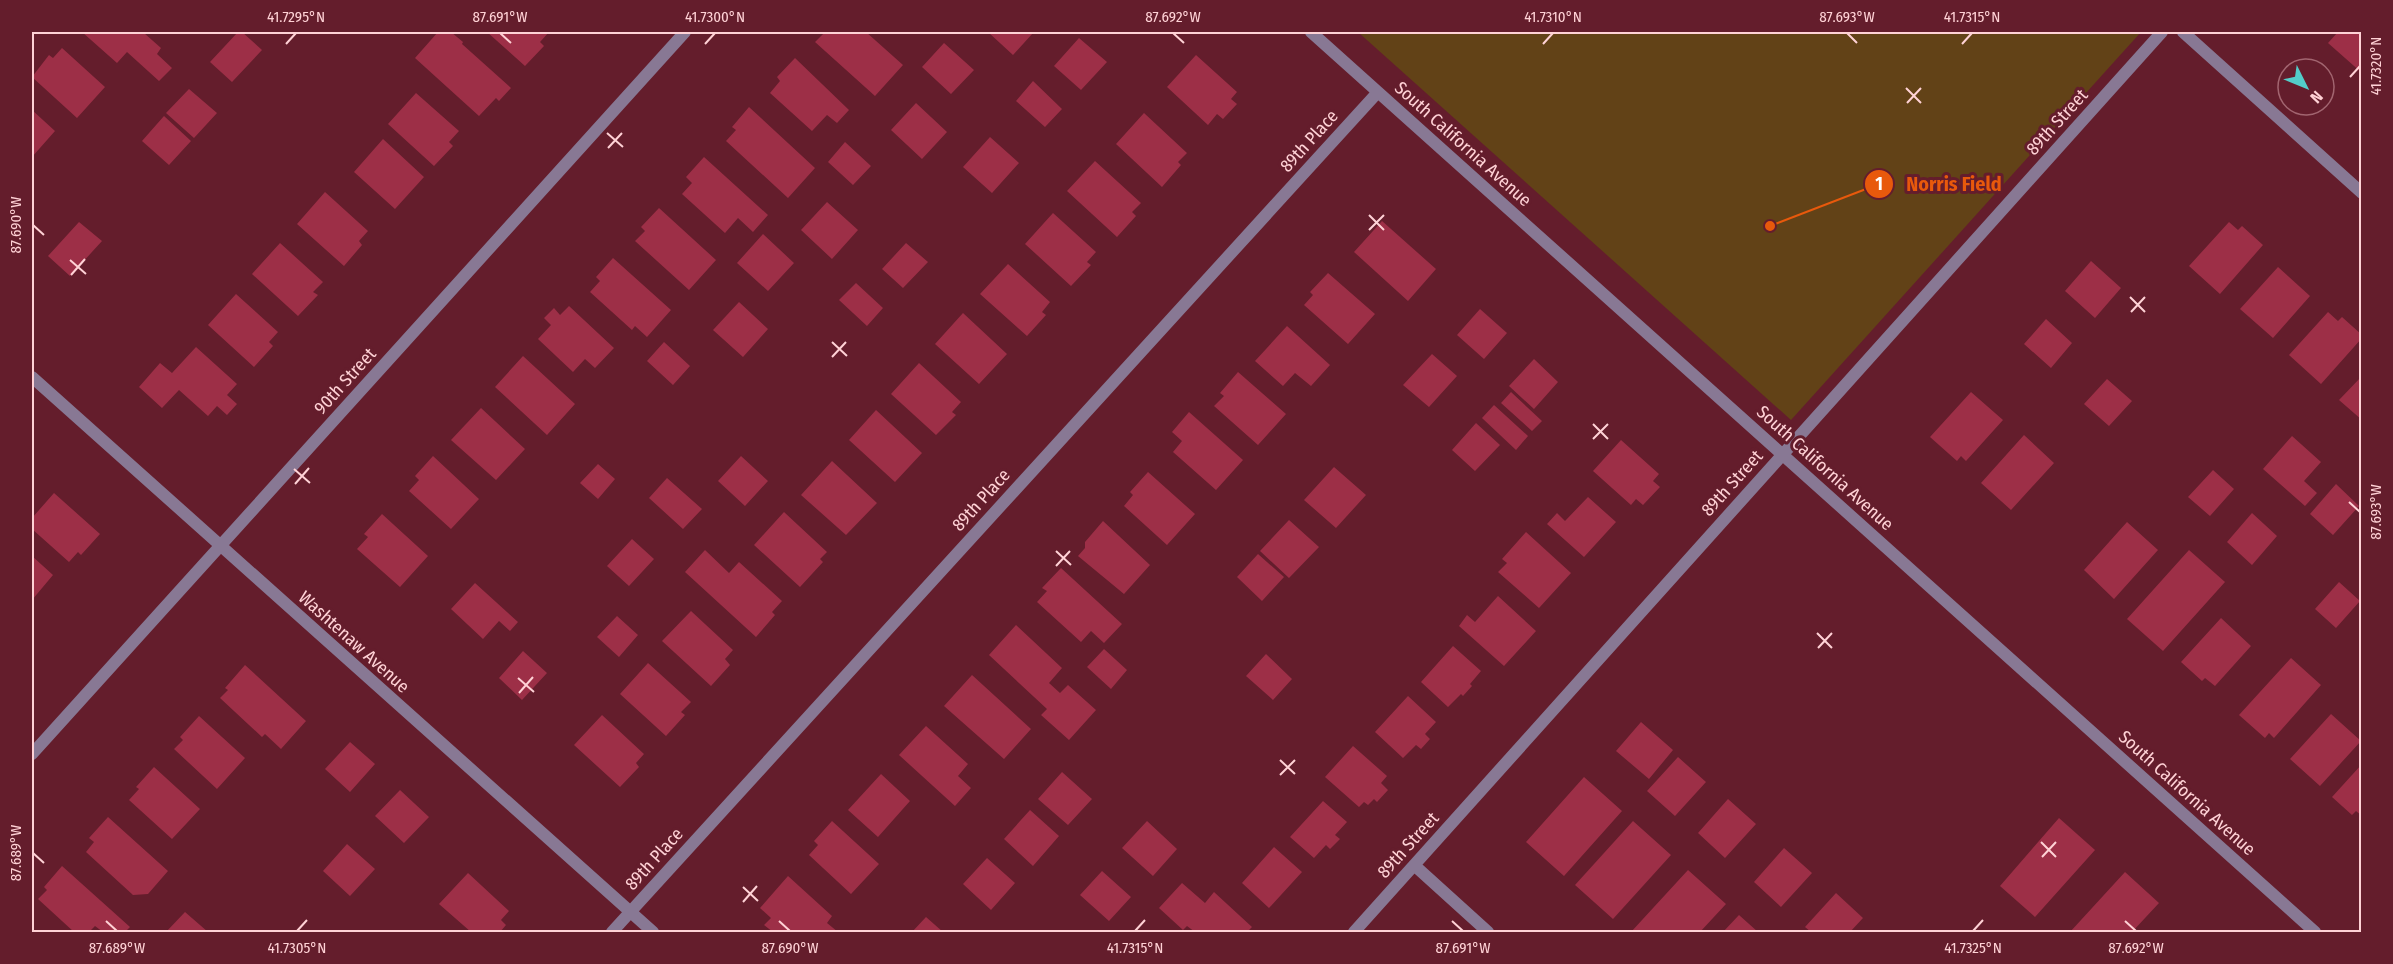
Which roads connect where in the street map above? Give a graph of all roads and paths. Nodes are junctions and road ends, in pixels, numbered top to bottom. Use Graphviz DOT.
graph roads {
  1 [pos="685,32"];
  2 [pos="1311,32"];
  3 [pos="2162,32"];
  4 [pos="2183,32"];
  5 [pos="1378,92"];
  6 [pos="2361,194"];
  7 [pos="32,377"];
  8 [pos="1782,454"];
  9 [pos="220,546"];
  10 [pos="32,754"];
  11 [pos="1414,866"];
  12 [pos="630,912"];
  13 [pos="612,933"];
  14 [pos="653,933"];
  15 [pos="1354,933"];
  16 [pos="1488,933"];
  17 [pos="2315,933"];
  1 -- 9 [label="street, 90th Street"];
  2 -- 5 [label="street, South California Avenue"];
  3 -- 8 [label="street, 89th Street"];
  4 -- 6 [label="street"];
  5 -- 8 [label="street, South California Avenue"];
  5 -- 12 [label="street, 89th Place"];
  7 -- 9 [label="street, Washtenaw Avenue"];
  8 -- 11 [label="street, 89th Street"];
  8 -- 17 [label="street, South California Avenue"];
  9 -- 10 [label="street, 90th Street"];
  9 -- 12 [label="street, Washtenaw Avenue"];
  11 -- 15 [label="street, 89th Street"];
  11 -- 16 [label="street"];
  12 -- 13 [label="street, 89th Place"];
  12 -- 14 [label="street, Washtenaw Avenue"];
}
